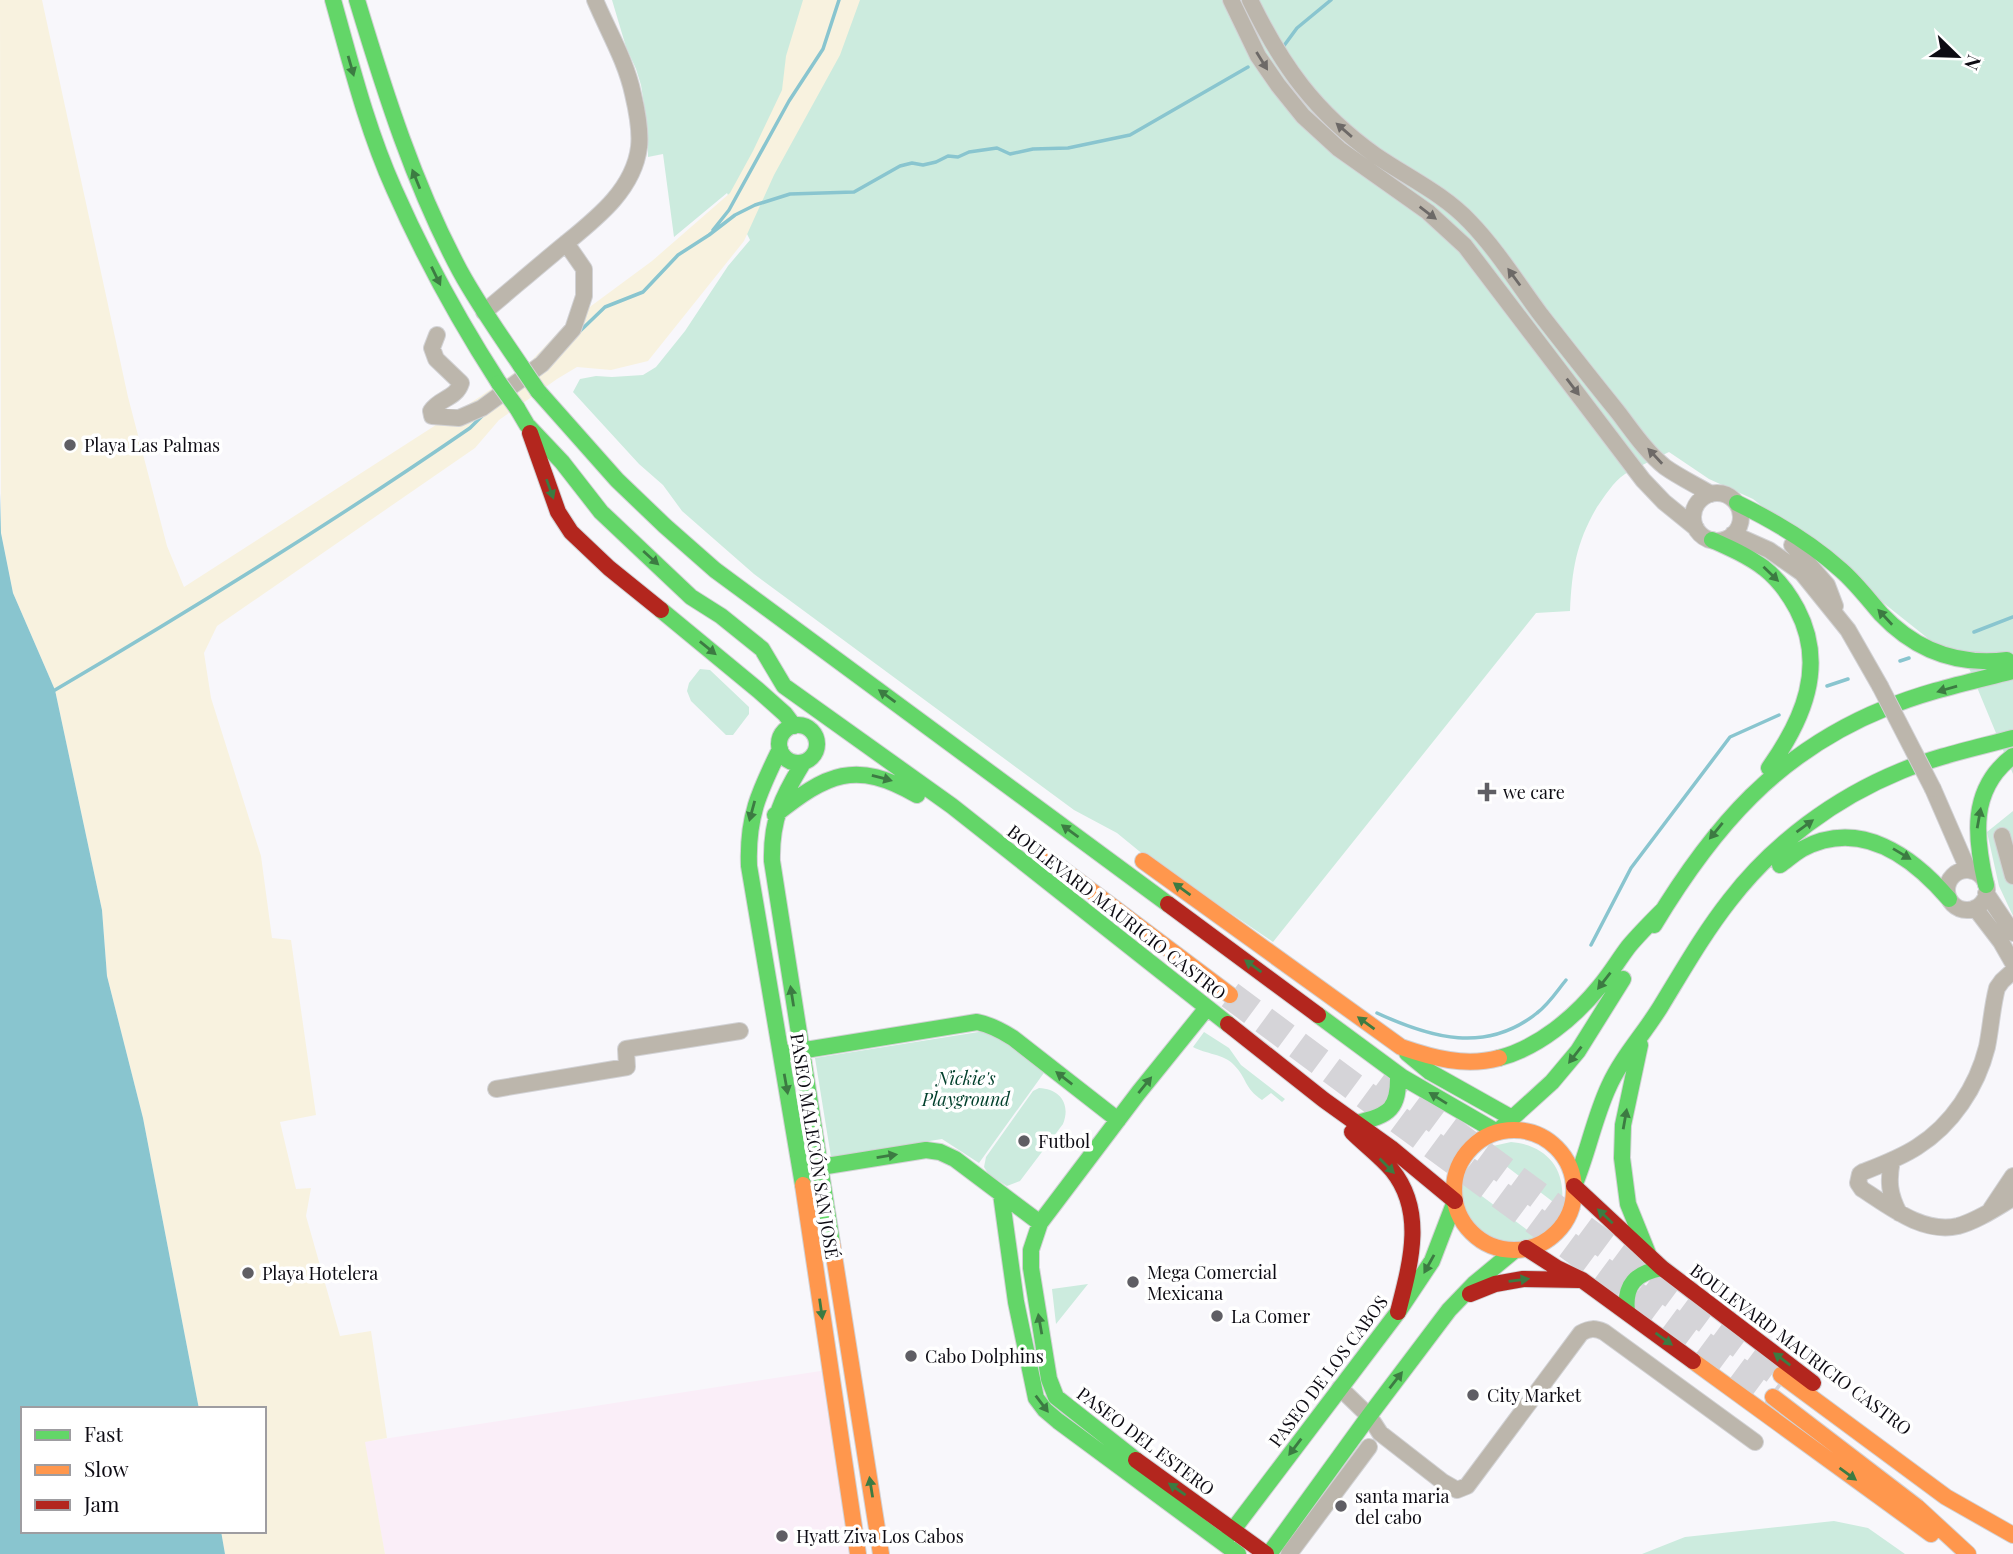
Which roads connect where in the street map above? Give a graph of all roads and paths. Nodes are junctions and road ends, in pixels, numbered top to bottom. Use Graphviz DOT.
graph roads {
  1 [pos="333,0"];
  2 [pos="357,0"];
  3 [pos="595,0"];
  4 [pos="1231,0"];
  5 [pos="1250,0"];
  6 [pos="566,243"];
  7 [pos="484,312"];
  8 [pos="437,335"];
  9 [pos="1605,396"];
  10 [pos="1589,408"];
  11 [pos="527,425"];
  12 [pos="1711,494"];
  13 [pos="1739,510"];
  14 [pos="1696,528"];
  15 [pos="1734,534"];
  16 [pos="1712,540"];
  17 [pos="1839,618"];
  18 [pos="791,627"];
  19 [pos="762,649"];
  20 [pos="2013,659"];
  21 [pos="2013,671"];
  22 [pos="796,673"];
  23 [pos="794,726"];
  24 [pos="2013,738"];
  25 [pos="896,747"];
  26 [pos="780,749"];
  27 [pos="2013,756"];
  28 [pos="803,763"];
  29 [pos="982,766"];
  30 [pos="952,806"];
  31 [pos="1738,806"];
  32 [pos="985,812"];
  33 [pos="1070,812"];
  34 [pos="775,815"];
  35 [pos="1953,836"];
  36 [pos="2003,836"];
  37 [pos="1040,853"];
  38 [pos="1135,855"];
  39 [pos="1016,870"];
  40 [pos="1972,871"];
  41 [pos="2013,876"];
  42 [pos="1986,889"];
  43 [pos="1948,891"];
  44 [pos="1975,908"];
  45 [pos="1663,910"];
  46 [pos="2013,933"];
  47 [pos="1702,940"];
  48 [pos="2013,963"];
  49 [pos="2013,971"];
  50 [pos="1246,978"];
  51 [pos="1230,995"];
  52 [pos="1202,1014"];
  53 [pos="740,1031"];
  54 [pos="1643,1032"];
  55 [pos="1401,1048"];
  56 [pos="800,1050"];
  57 [pos="781,1054"];
  58 [pos="1398,1074"];
  59 [pos="496,1089"];
  60 [pos="1512,1118"];
  61 [pos="1118,1120"];
  62 [pos="1357,1123"];
  63 [pos="1497,1132"];
  64 [pos="1892,1160"];
  65 [pos="820,1167"];
  66 [pos="801,1171"];
  67 [pos="2013,1176"];
  68 [pos="1574,1186"];
  69 [pos="1001,1194"];
  70 [pos="2013,1198"];
  71 [pos="1455,1201"];
  72 [pos="1989,1211"];
  73 [pos="1899,1213"];
  74 [pos="1040,1223"];
  75 [pos="1520,1249"];
  76 [pos="1649,1256"];
  77 [pos="1662,1268"];
  78 [pos="1582,1280"];
  79 [pos="1034,1292"];
  80 [pos="1015,1296"];
  81 [pos="1459,1299"];
  82 [pos="1398,1312"];
  83 [pos="1627,1312"];
  84 [pos="1781,1375"];
  85 [pos="1339,1388"];
  86 [pos="856,1395"];
  87 [pos="1773,1396"];
  88 [pos="834,1398"];
  89 [pos="1368,1416"];
  90 [pos="1755,1442"];
  91 [pos="1369,1447"];
  92 [pos="1112,1452"];
  93 [pos="1233,1529"];
  94 [pos="2013,1534"];
  95 [pos="1218,1548"];
  96 [pos="858,1554"];
  97 [pos="881,1554"];
  98 [pos="1238,1554"];
  99 [pos="1268,1554"];
  100 [pos="1289,1554"];
  101 [pos="1958,1554"];
  102 [pos="1968,1554"];
  1 -- 11 [label="main road, one-way, bridge"];
  7 -- 2 [label="main road, BOULEVARD MAURICIO CASTRO, one-way"];
  3 -- 6 [label="street"];
  4 -- 10 [label="street, one-way"];
  9 -- 5 [label="street, one-way"];
  6 -- 7 [label="street"];
  6 -- 8 [label="street"];
  7 -- 18 [label="main road, BOULEVARD MAURICIO CASTRO, bridge"];
  9 -- 10 [label="street"];
  12 -- 9 [label="street, one-way"];
  10 -- 14 [label="street"];
  11 -- 19 [label="main road, BOULEVARD MAURICIO CASTRO, one-way"];
  11 -- 23 [label="main road, one-way"];
  12 -- 13 [label="street"];
  12 -- 14 [label="street"];
  13 -- 15 [label="street"];
  13 -- 17 [label="street"];
  20 -- 13 [label="main road, one-way"];
  14 -- 16 [label="street"];
  15 -- 16 [label="street"];
  15 -- 17 [label="street"];
  16 -- 31 [label="main road, one-way"];
  17 -- 35 [label="street, bridge"];
  29 -- 18 [label="main road, BOULEVARD MAURICIO CASTRO, one-way"];
  18 -- 50 [label="main road, BOULEVARD MAURICIO CASTRO"];
  19 -- 22 [label="main road, BOULEVARD MAURICIO CASTRO"];
  19 -- 30 [label="main road, BOULEVARD MAURICIO CASTRO"];
  21 -- 31 [label="main road, one-way"];
  23 -- 26 [label="main road"];
  23 -- 28 [label="main road"];
  47 -- 24 [label="main road, one-way"];
  25 -- 32 [label="main road"];
  26 -- 28 [label="main road"];
  26 -- 57 [label="main road, PASEO MALECÓN SAN JOSÉ, one-way"];
  42 -- 27 [label="main road, one-way"];
  28 -- 34 [label="main road, PASEO MALECÓN SAN JOSÉ"];
  29 -- 33 [label="main road"];
  58 -- 29 [label="main road, BOULEVARD MAURICIO CASTRO, one-way"];
  30 -- 39 [label="main road"];
  30 -- 62 [label="main road, BOULEVARD MAURICIO CASTRO"];
  31 -- 45 [label="main road, one-way"];
  34 -- 39 [label="main road, one-way"];
  56 -- 34 [label="main road, PASEO MALECÓN SAN JOSÉ, one-way"];
  35 -- 40 [label="street"];
  35 -- 43 [label="street"];
  36 -- 41 [label="street"];
  37 -- 51 [label="main road, BOULEVARD MAURICIO CASTRO"];
  55 -- 38 [label="main road, one-way"];
  39 -- 52 [label="main road"];
  40 -- 42 [label="street"];
  40 -- 43 [label="street"];
  42 -- 44 [label="street"];
  42 -- 46 [label="street"];
  43 -- 44 [label="street"];
  47 -- 43 [label="main road, one-way"];
  44 -- 48 [label="street"];
  45 -- 55 [label="main road, one-way"];
  45 -- 60 [label="main road, one-way"];
  47 -- 54 [label="main road"];
  49 -- 64 [label="street"];
  61 -- 52 [label="main road, PASEO DEL ESTERO, one-way"];
  52 -- 82 [label="main road, one-way"];
  53 -- 59 [label="street"];
  54 -- 68 [label="main road"];
  76 -- 54 [label="main road, one-way"];
  55 -- 60 [label="main road"];
  56 -- 57 [label="main road"];
  61 -- 56 [label="main road, one-way"];
  56 -- 65 [label="main road, PASEO MALECÓN SAN JOSÉ"];
  57 -- 66 [label="main road, PASEO MALECÓN SAN JOSÉ, one-way"];
  58 -- 62 [label="main road"];
  63 -- 58 [label="main road, BOULEVARD MAURICIO CASTRO, one-way"];
  60 -- 63 [label="main road"];
  61 -- 74 [label="main road, PASEO DEL ESTERO"];
  62 -- 71 [label="main road, BOULEVARD MAURICIO CASTRO"];
  63 -- 68 [label="main road"];
  63 -- 71 [label="main road"];
  64 -- 73 [label="street"];
  64 -- 73 [label="street"];
  65 -- 66 [label="main road"];
  65 -- 69 [label="main road, one-way"];
  65 -- 86 [label="main road, PASEO MALECÓN SAN JOSÉ"];
  66 -- 88 [label="main road, PASEO MALECÓN SAN JOSÉ, one-way"];
  67 -- 72 [label="street"];
  68 -- 75 [label="main road"];
  76 -- 68 [label="main road, BOULEVARD MAURICIO CASTRO, one-way"];
  69 -- 74 [label="main road"];
  69 -- 80 [label="main road, PASEO DEL ESTERO"];
  70 -- 72 [label="street"];
  71 -- 75 [label="main road"];
  71 -- 82 [label="main road, PASEO DE LOS CABOS, one-way"];
  72 -- 73 [label="street"];
  74 -- 79 [label="main road, PASEO DEL ESTERO"];
  75 -- 78 [label="main road"];
  75 -- 81 [label="main road"];
  76 -- 77 [label="main road, BOULEVARD MAURICIO CASTRO"];
  77 -- 83 [label="main road"];
  94 -- 77 [label="main road, BOULEVARD MAURICIO CASTRO, one-way"];
  81 -- 78 [label="main road, one-way"];
  78 -- 83 [label="main road"];
  79 -- 80 [label="main road"];
  92 -- 79 [label="main road, PASEO DEL ESTERO, one-way"];
  80 -- 92 [label="main road, PASEO DEL ESTERO, one-way"];
  89 -- 81 [label="main road, one-way"];
  82 -- 85 [label="main road, PASEO DE LOS CABOS"];
  83 -- 101 [label="main road, one-way"];
  84 -- 94 [label="main road, BOULEVARD MAURICIO CASTRO"];
  85 -- 89 [label="street"];
  85 -- 93 [label="main road, PASEO DE LOS CABOS, one-way"];
  86 -- 88 [label="main road"];
  97 -- 86 [label="main road, PASEO MALECÓN SAN JOSÉ, one-way"];
  87 -- 102 [label="main road"];
  88 -- 96 [label="main road, PASEO MALECÓN SAN JOSÉ"];
  89 -- 90 [label="street"];
  89 -- 99 [label="main road"];
  91 -- 100 [label="street"];
  93 -- 92 [label="main road, PASEO DEL ESTERO, one-way"];
  92 -- 95 [label="main road, PASEO DEL ESTERO"];
  93 -- 95 [label="main road, PASEO DE LOS CABOS"];
  93 -- 99 [label="main road, PASEO DEL ESTERO"];
  95 -- 98 [label="main road, PASEO DEL ESTERO"];
}
